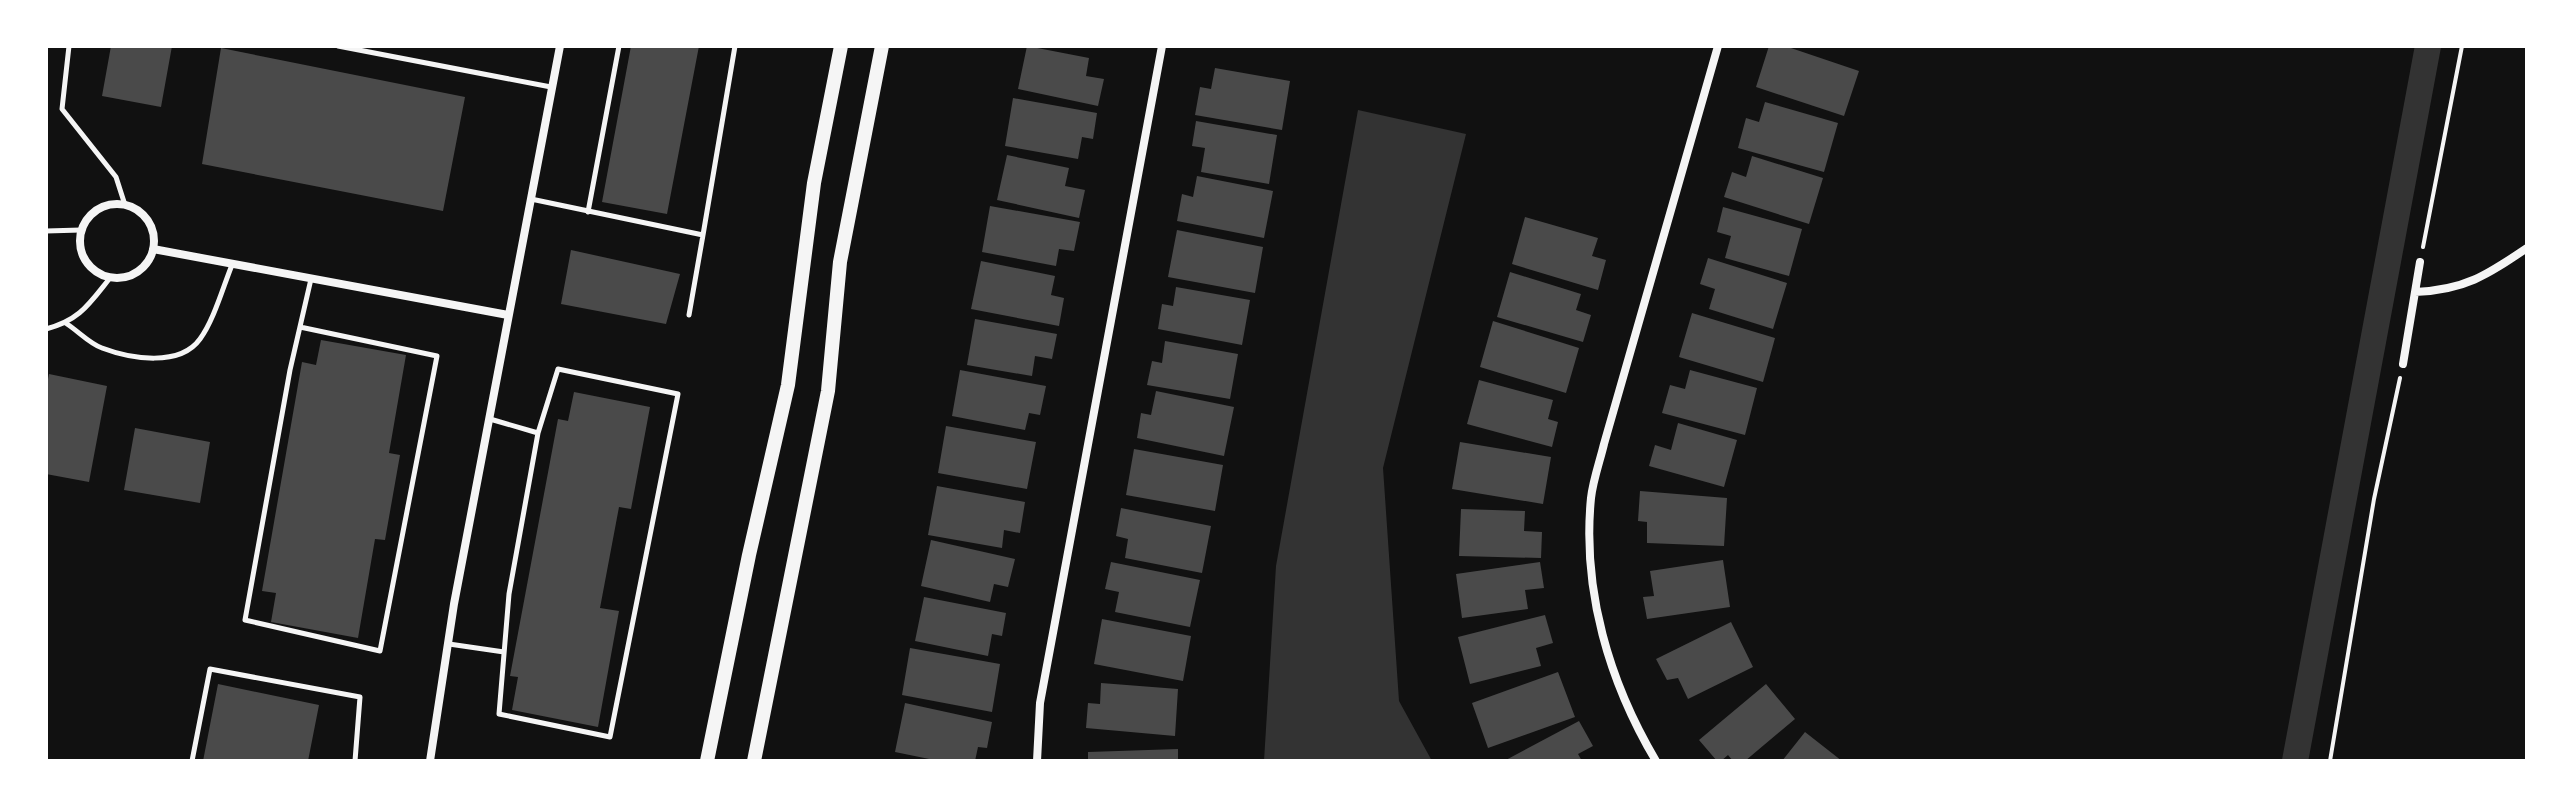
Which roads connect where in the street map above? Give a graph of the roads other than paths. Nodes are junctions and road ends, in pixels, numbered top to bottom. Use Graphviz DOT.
graph roads {
  1 [pos="69,46"];
  2 [pos="338,46"];
  3 [pos="560,46"];
  4 [pos="619,46"];
  5 [pos="735,46"];
  6 [pos="841,46"];
  7 [pos="882,46"];
  8 [pos="1162,46"];
  9 [pos="1718,46"];
  10 [pos="551,87"];
  11 [pos="530,199"];
  12 [pos="125,205"];
  13 [pos="588,212"];
  14 [pos="81,230"];
  15 [pos="46,231"];
  16 [pos="703,235"];
  17 [pos="2527,248"];
  18 [pos="153,249"];
  19 [pos="2420,262"];
  20 [pos="232,264"];
  21 [pos="110,278"];
  22 [pos="311,279"];
  23 [pos="2415,292"];
  24 [pos="508,315"];
  25 [pos="689,315"];
  26 [pos="67,324"];
  27 [pos="300,327"];
  28 [pos="46,329"];
  29 [pos="2403,364"];
  30 [pos="489,419"];
  31 [pos="538,433"];
  32 [pos="448,644"];
  33 [pos="504,652"];
  34 [pos="192,761"];
  35 [pos="355,761"];
  36 [pos="430,761"];
  37 [pos="707,761"];
  38 [pos="754,761"];
  39 [pos="1037,761"];
  40 [pos="1656,761"];
  1 -- 12 [label="lane"];
  2 -- 10 [label="lane"];
  3 -- 10 [label="street"];
  4 -- 13 [label="lane"];
  5 -- 16 [label="lane"];
  6 -- 37 [label="street"];
  7 -- 38 [label="street"];
  8 -- 39 [label="street"];
  9 -- 40 [label="street"];
  10 -- 11 [label="street"];
  11 -- 13 [label="lane"];
  11 -- 24 [label="street"];
  12 -- 14 [label="street"];
  12 -- 18 [label="street"];
  13 -- 16 [label="lane"];
  14 -- 15 [label="lane"];
  14 -- 21 [label="street"];
  16 -- 25 [label="lane"];
  17 -- 23 [label="street"];
  18 -- 20 [label="street"];
  18 -- 21 [label="street"];
  19 -- 23 [label="street"];
  20 -- 22 [label="street"];
  20 -- 26 [label="lane"];
  21 -- 26 [label="lane"];
  22 -- 24 [label="street"];
  22 -- 27 [label="lane"];
  23 -- 29 [label="street"];
  24 -- 30 [label="street"];
  26 -- 28 [label="lane"];
  27 -- 27 [label="lane"];
  30 -- 31 [label="lane"];
  30 -- 32 [label="street"];
  31 -- 33 [label="lane"];
  31 -- 33 [label="lane"];
  32 -- 33 [label="lane"];
  32 -- 36 [label="street"];
  34 -- 35 [label="lane"];
}
